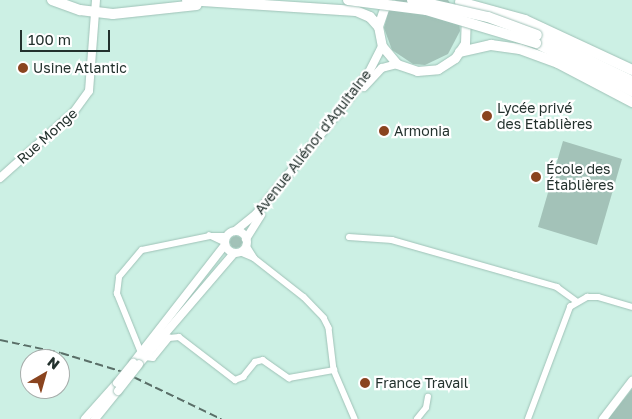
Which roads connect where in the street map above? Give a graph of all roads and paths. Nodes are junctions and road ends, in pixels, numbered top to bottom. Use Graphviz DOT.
graph roads {
  1 [pos="52,0"];
  2 [pos="96,0"];
  3 [pos="187,0"];
  4 [pos="348,0"];
  5 [pos="387,0"];
  6 [pos="412,0"];
  7 [pos="459,1"];
  8 [pos="231,4"];
  9 [pos="95,12"];
  10 [pos="378,26"];
  11 [pos="536,39"];
  12 [pos="382,46"];
  13 [pos="460,52"];
  14 [pos="397,64"];
  15 [pos="632,70"];
  16 [pos="632,81"];
  17 [pos="632,90"];
  18 [pos="632,102"];
  19 [pos="0,178"];
  20 [pos="235,231"];
  21 [pos="349,238"];
  22 [pos="226,241"];
  23 [pos="246,242"];
  24 [pos="237,252"];
  25 [pos="254,258"];
  26 [pos="576,302"];
  27 [pos="632,307"];
  28 [pos="143,355"];
  29 [pos="334,370"];
  30 [pos="632,377"];
  31 [pos="632,381"];
  32 [pos="117,387"];
  33 [pos="624,390"];
  34 [pos="428,397"];
  35 [pos="86,419"];
  36 [pos="95,419"];
  37 [pos="355,419"];
  38 [pos="417,419"];
  39 [pos="528,419"];
  40 [pos="603,419"];
  1 -- 9 [label="highway"];
  2 -- 9 [label="main road, Rue Monge"];
  3 -- 8 [label="highway"];
  4 -- 11 [label="highway, bridge"];
  5 -- 10 [label="main road"];
  6 -- 11 [label="highway, bridge"];
  7 -- 13 [label="main road"];
  7 -- 15 [label="highway"];
  8 -- 9 [label="highway"];
  8 -- 10 [label="highway"];
  9 -- 19 [label="main road, Rue Monge"];
  10 -- 12 [label="main road"];
  11 -- 16 [label="highway"];
  11 -- 17 [label="highway"];
  12 -- 14 [label="main road"];
  12 -- 20 [label="main road, Avenue Aliénor d'Aquitaine"];
  13 -- 14 [label="main road"];
  13 -- 18 [label="highway"];
  14 -- 23 [label="main road, Avenue Aliénor d'Aquitaine"];
  20 -- 22 [label="main road, Avenue Aliénor d'Aquitaine"];
  20 -- 23 [label="main road"];
  21 -- 26 [label="street"];
  22 -- 24 [label="main road"];
  22 -- 28 [label="main road"];
  22 -- 28 [label="street"];
  23 -- 24 [label="main road, Avenue Aliénor d'Aquitaine"];
  23 -- 25 [label="street"];
  24 -- 25 [label="street"];
  24 -- 28 [label="main road"];
  25 -- 29 [label="street"];
  26 -- 27 [label="street"];
  26 -- 39 [label="street"];
  28 -- 29 [label="street"];
  28 -- 32 [label="main road, bridge"];
  29 -- 37 [label="street"];
  30 -- 33 [label="main road"];
  31 -- 33 [label="main road"];
  32 -- 35 [label="main road"];
  32 -- 36 [label="main road"];
  33 -- 40 [label="main road"];
  34 -- 38 [label="street"];
}
